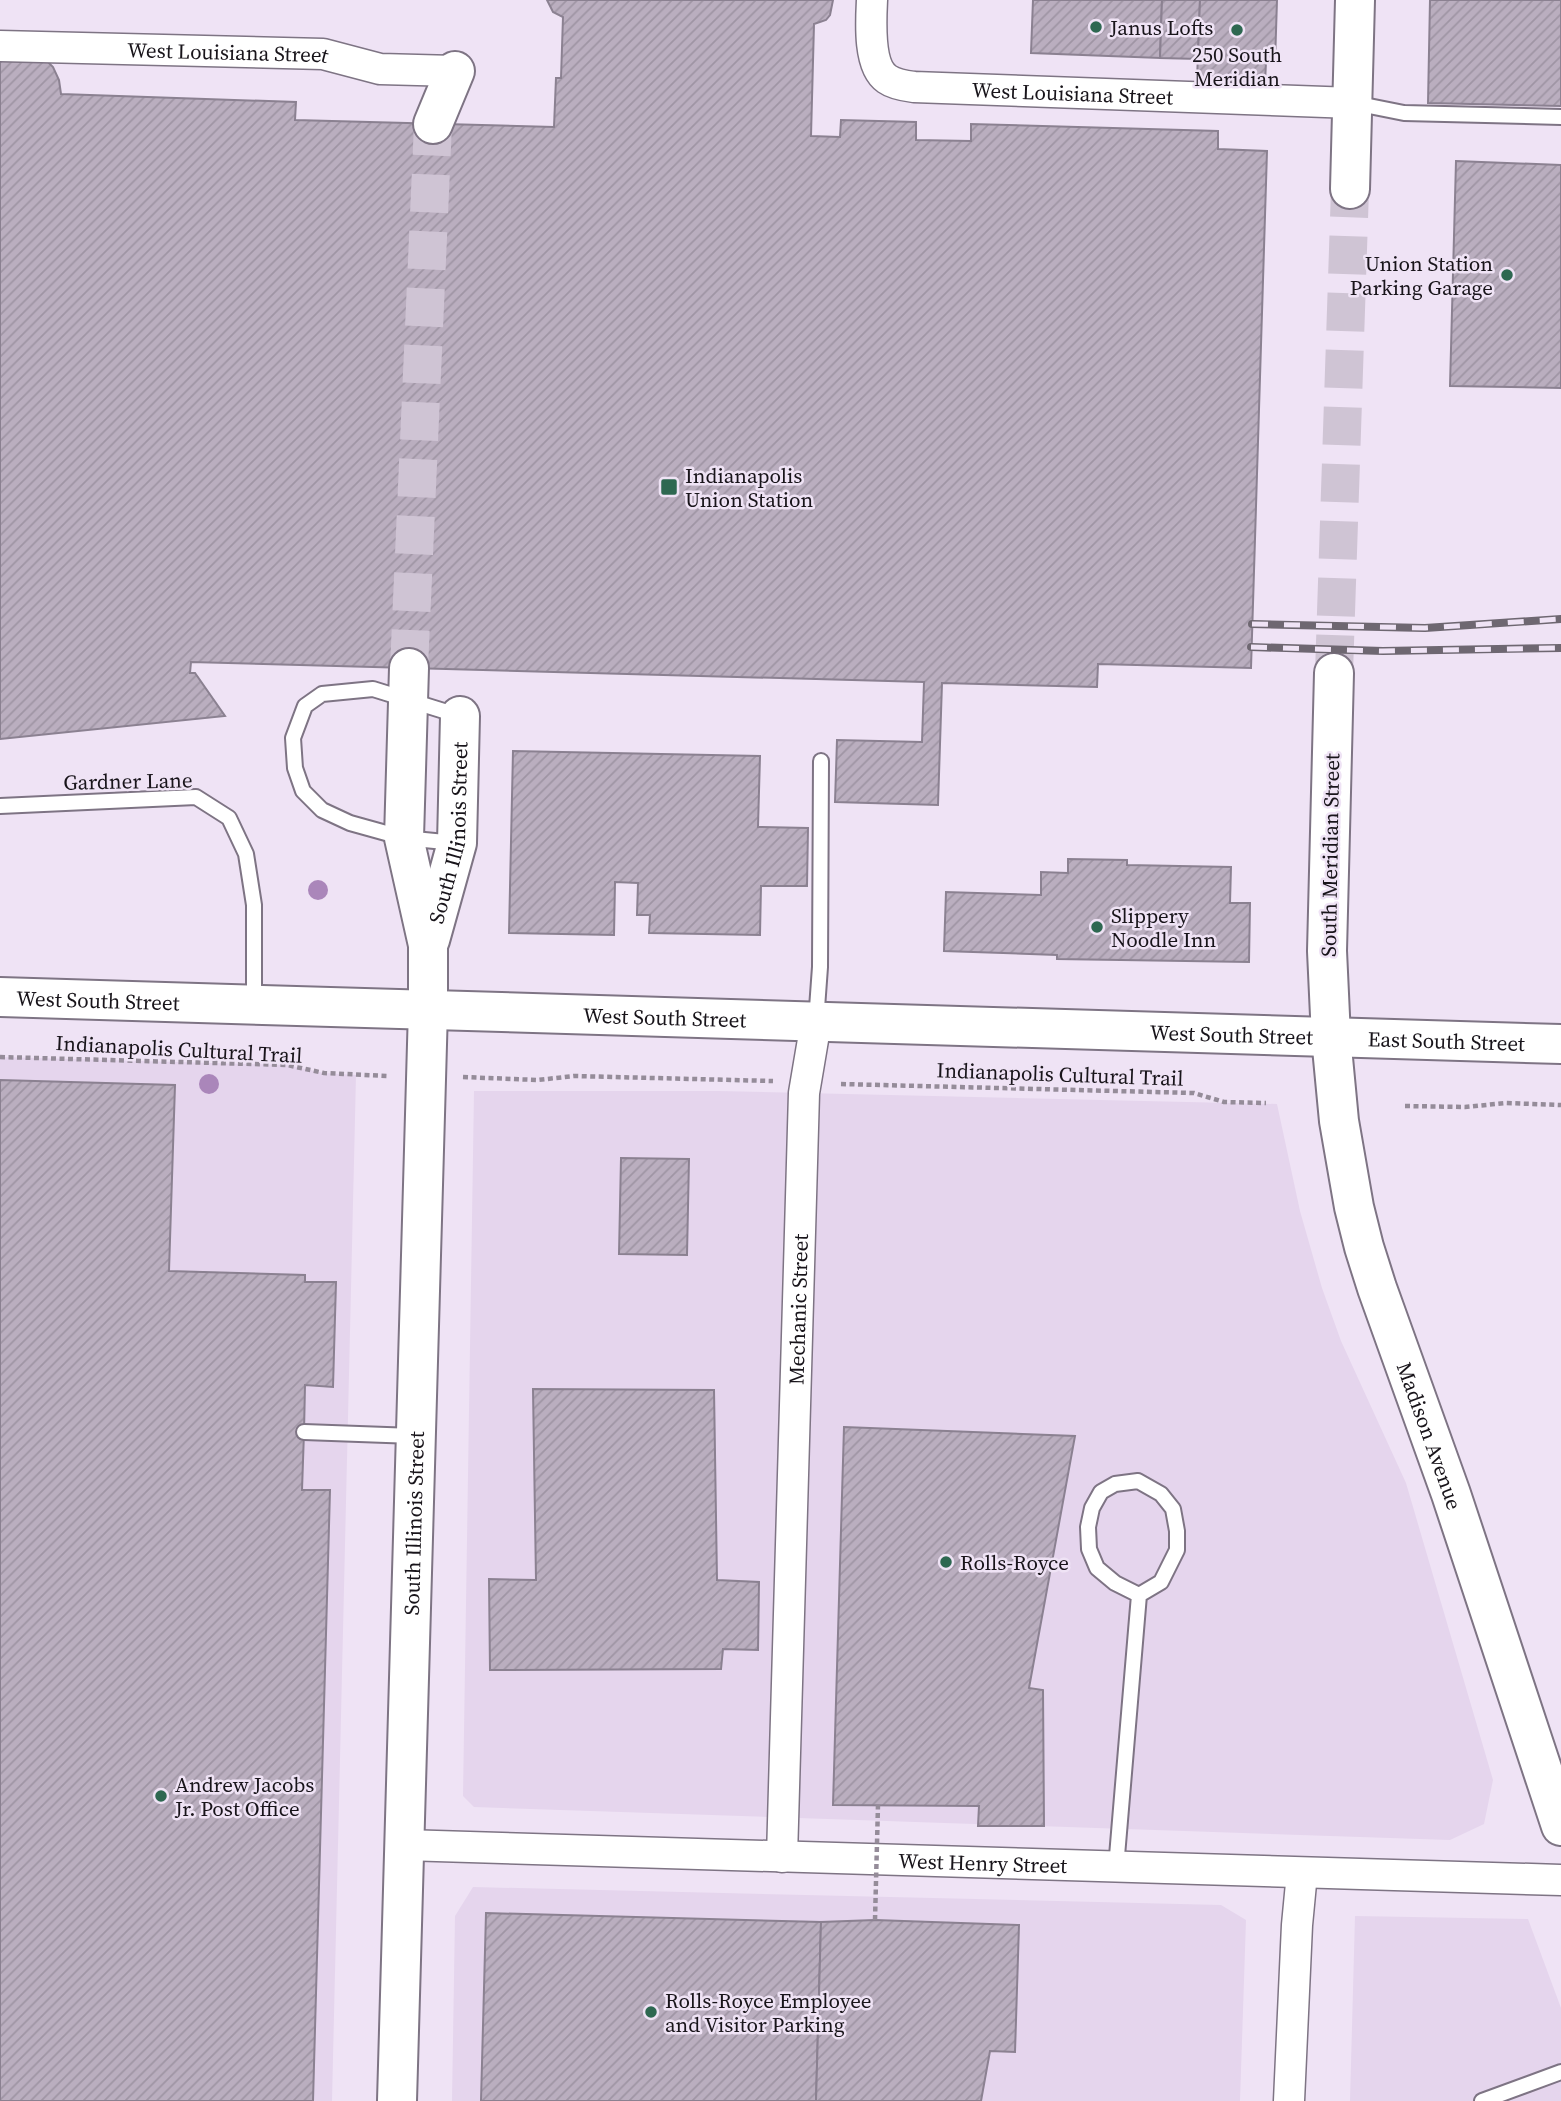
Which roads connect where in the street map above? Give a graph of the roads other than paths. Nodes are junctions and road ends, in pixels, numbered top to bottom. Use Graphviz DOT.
graph roads {
  1 [pos="872,0"];
  2 [pos="1355,0"];
  3 [pos="0,46"];
  4 [pos="455,71"];
  5 [pos="1353,103"];
  6 [pos="1561,117"];
  7 [pos="433,124"];
  8 [pos="1350,189"];
  9 [pos="1334,673"];
  10 [pos="409,684"];
  11 [pos="460,716"];
  12 [pos="821,761"];
  13 [pos="0,806"];
  14 [pos="404,838"];
  15 [pos="457,843"];
  16 [pos="428,945"];
  17 [pos="0,997"];
  18 [pos="254,1004"];
  19 [pos="428,1009"];
  20 [pos="816,1022"];
  21 [pos="1331,1037"];
  22 [pos="1561,1044"];
  23 [pos="304,1432"];
  24 [pos="415,1436"];
  25 [pos="1139,1595"];
  26 [pos="1561,1826"];
  27 [pos="404,1844"];
  28 [pos="782,1857"];
  29 [pos="1116,1868"];
  30 [pos="1302,1874"];
  31 [pos="1561,1880"];
  32 [pos="1561,2072"];
  33 [pos="397,2101"];
  34 [pos="1289,2101"];
  35 [pos="1482,2101"];
  1 -- 5 [label="street, West Louisiana Street"];
  2 -- 5 [label="main road"];
  3 -- 4 [label="street, West Louisiana Street"];
  4 -- 7 [label="main road"];
  5 -- 6 [label="lane"];
  5 -- 8 [label="main road"];
  9 -- 21 [label="main road, South Meridian Street"];
  10 -- 11 [label="lane"];
  10 -- 14 [label="main road, South Illinois Street"];
  10 -- 14 [label="lane"];
  11 -- 15 [label="main road, South Illinois Street"];
  12 -- 20 [label="lane, Mechanic Street"];
  13 -- 18 [label="lane, Gardner Lane"];
  14 -- 15 [label="lane"];
  14 -- 16 [label="main road, South Illinois Street"];
  15 -- 16 [label="main road, South Illinois Street"];
  16 -- 19 [label="main road, South Illinois Street"];
  17 -- 18 [label="main road, West South Street"];
  18 -- 19 [label="main road, West South Street"];
  19 -- 20 [label="main road, West South Street"];
  19 -- 24 [label="main road, South Illinois Street"];
  20 -- 21 [label="main road, West South Street"];
  20 -- 28 [label="street, Mechanic Street"];
  21 -- 22 [label="main road, East South Street"];
  21 -- 26 [label="main road, Madison Avenue"];
  23 -- 24 [label="lane"];
  24 -- 27 [label="main road, South Illinois Street"];
  25 -- 25 [label="lane"];
  25 -- 29 [label="lane"];
  27 -- 28 [label="street, West Henry Street"];
  27 -- 33 [label="main road, South Illinois Street"];
  28 -- 29 [label="street, West Henry Street"];
  29 -- 30 [label="street, West Henry Street"];
  30 -- 31 [label="street, West Henry Street"];
  30 -- 34 [label="street"];
  32 -- 35 [label="lane"];
}
